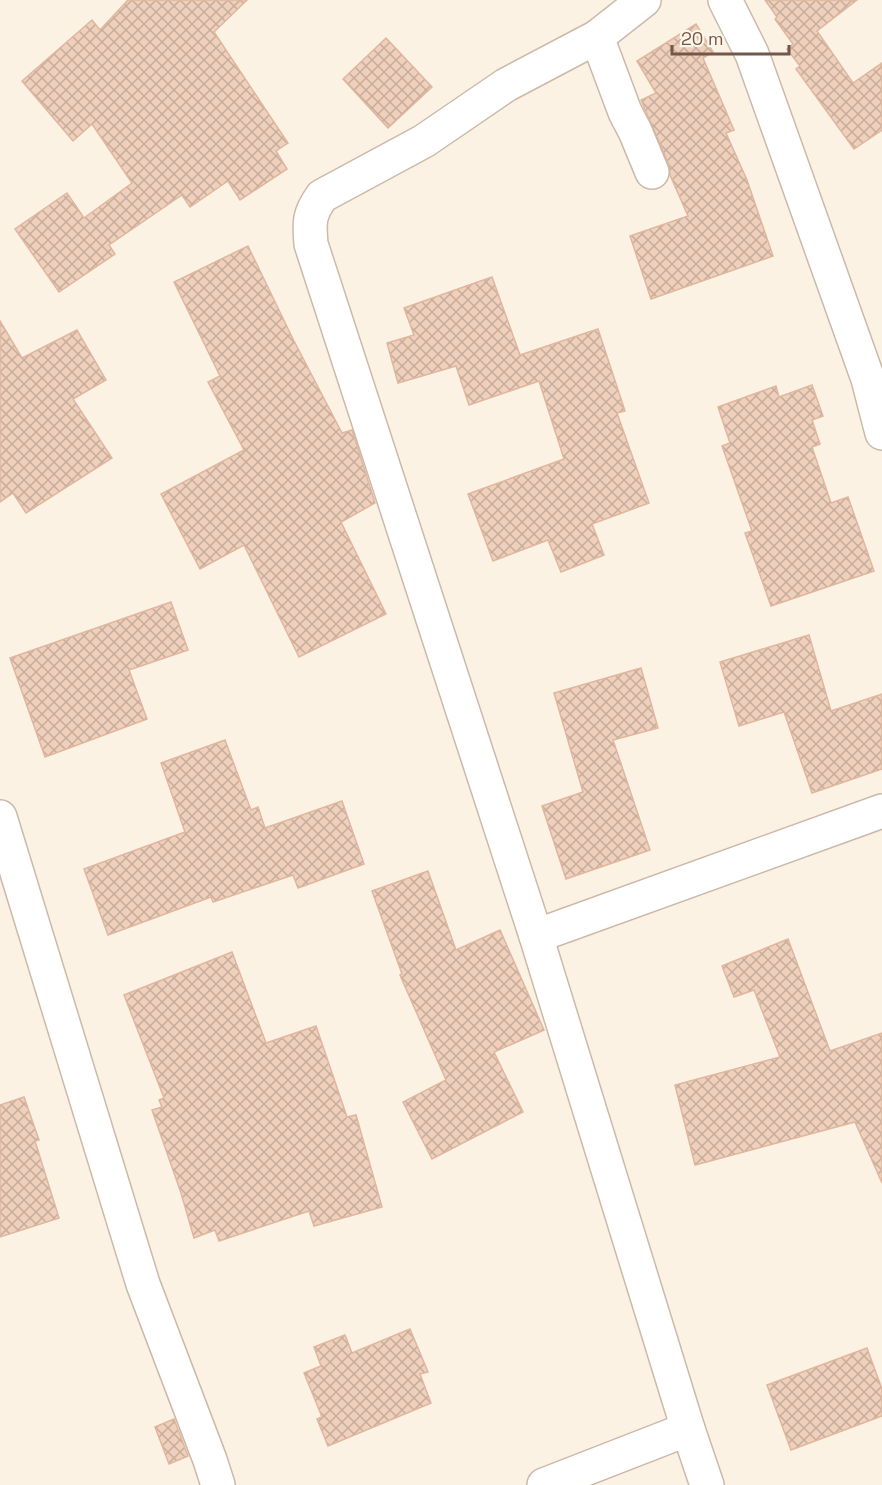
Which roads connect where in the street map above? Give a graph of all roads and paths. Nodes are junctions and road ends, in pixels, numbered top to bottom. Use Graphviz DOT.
graph roads {
  1 [pos="644,0"];
  2 [pos="725,0"];
  3 [pos="597,38"];
  4 [pos="652,172"];
  5 [pos="875,374"];
  6 [pos="882,433"];
  7 [pos="882,811"];
  8 [pos="0,817"];
  9 [pos="9,877"];
  10 [pos="536,936"];
  11 [pos="688,1429"];
  12 [pos="218,1485"];
  13 [pos="543,1485"];
  14 [pos="707,1485"];
  1 -- 3 [label="street"];
  2 -- 5 [label="street"];
  3 -- 4 [label="street"];
  3 -- 10 [label="street"];
  5 -- 6 [label="street"];
  7 -- 10 [label="street"];
  8 -- 9 [label="street"];
  9 -- 12 [label="street"];
  10 -- 11 [label="street"];
  11 -- 13 [label="street"];
  11 -- 14 [label="street"];
}
